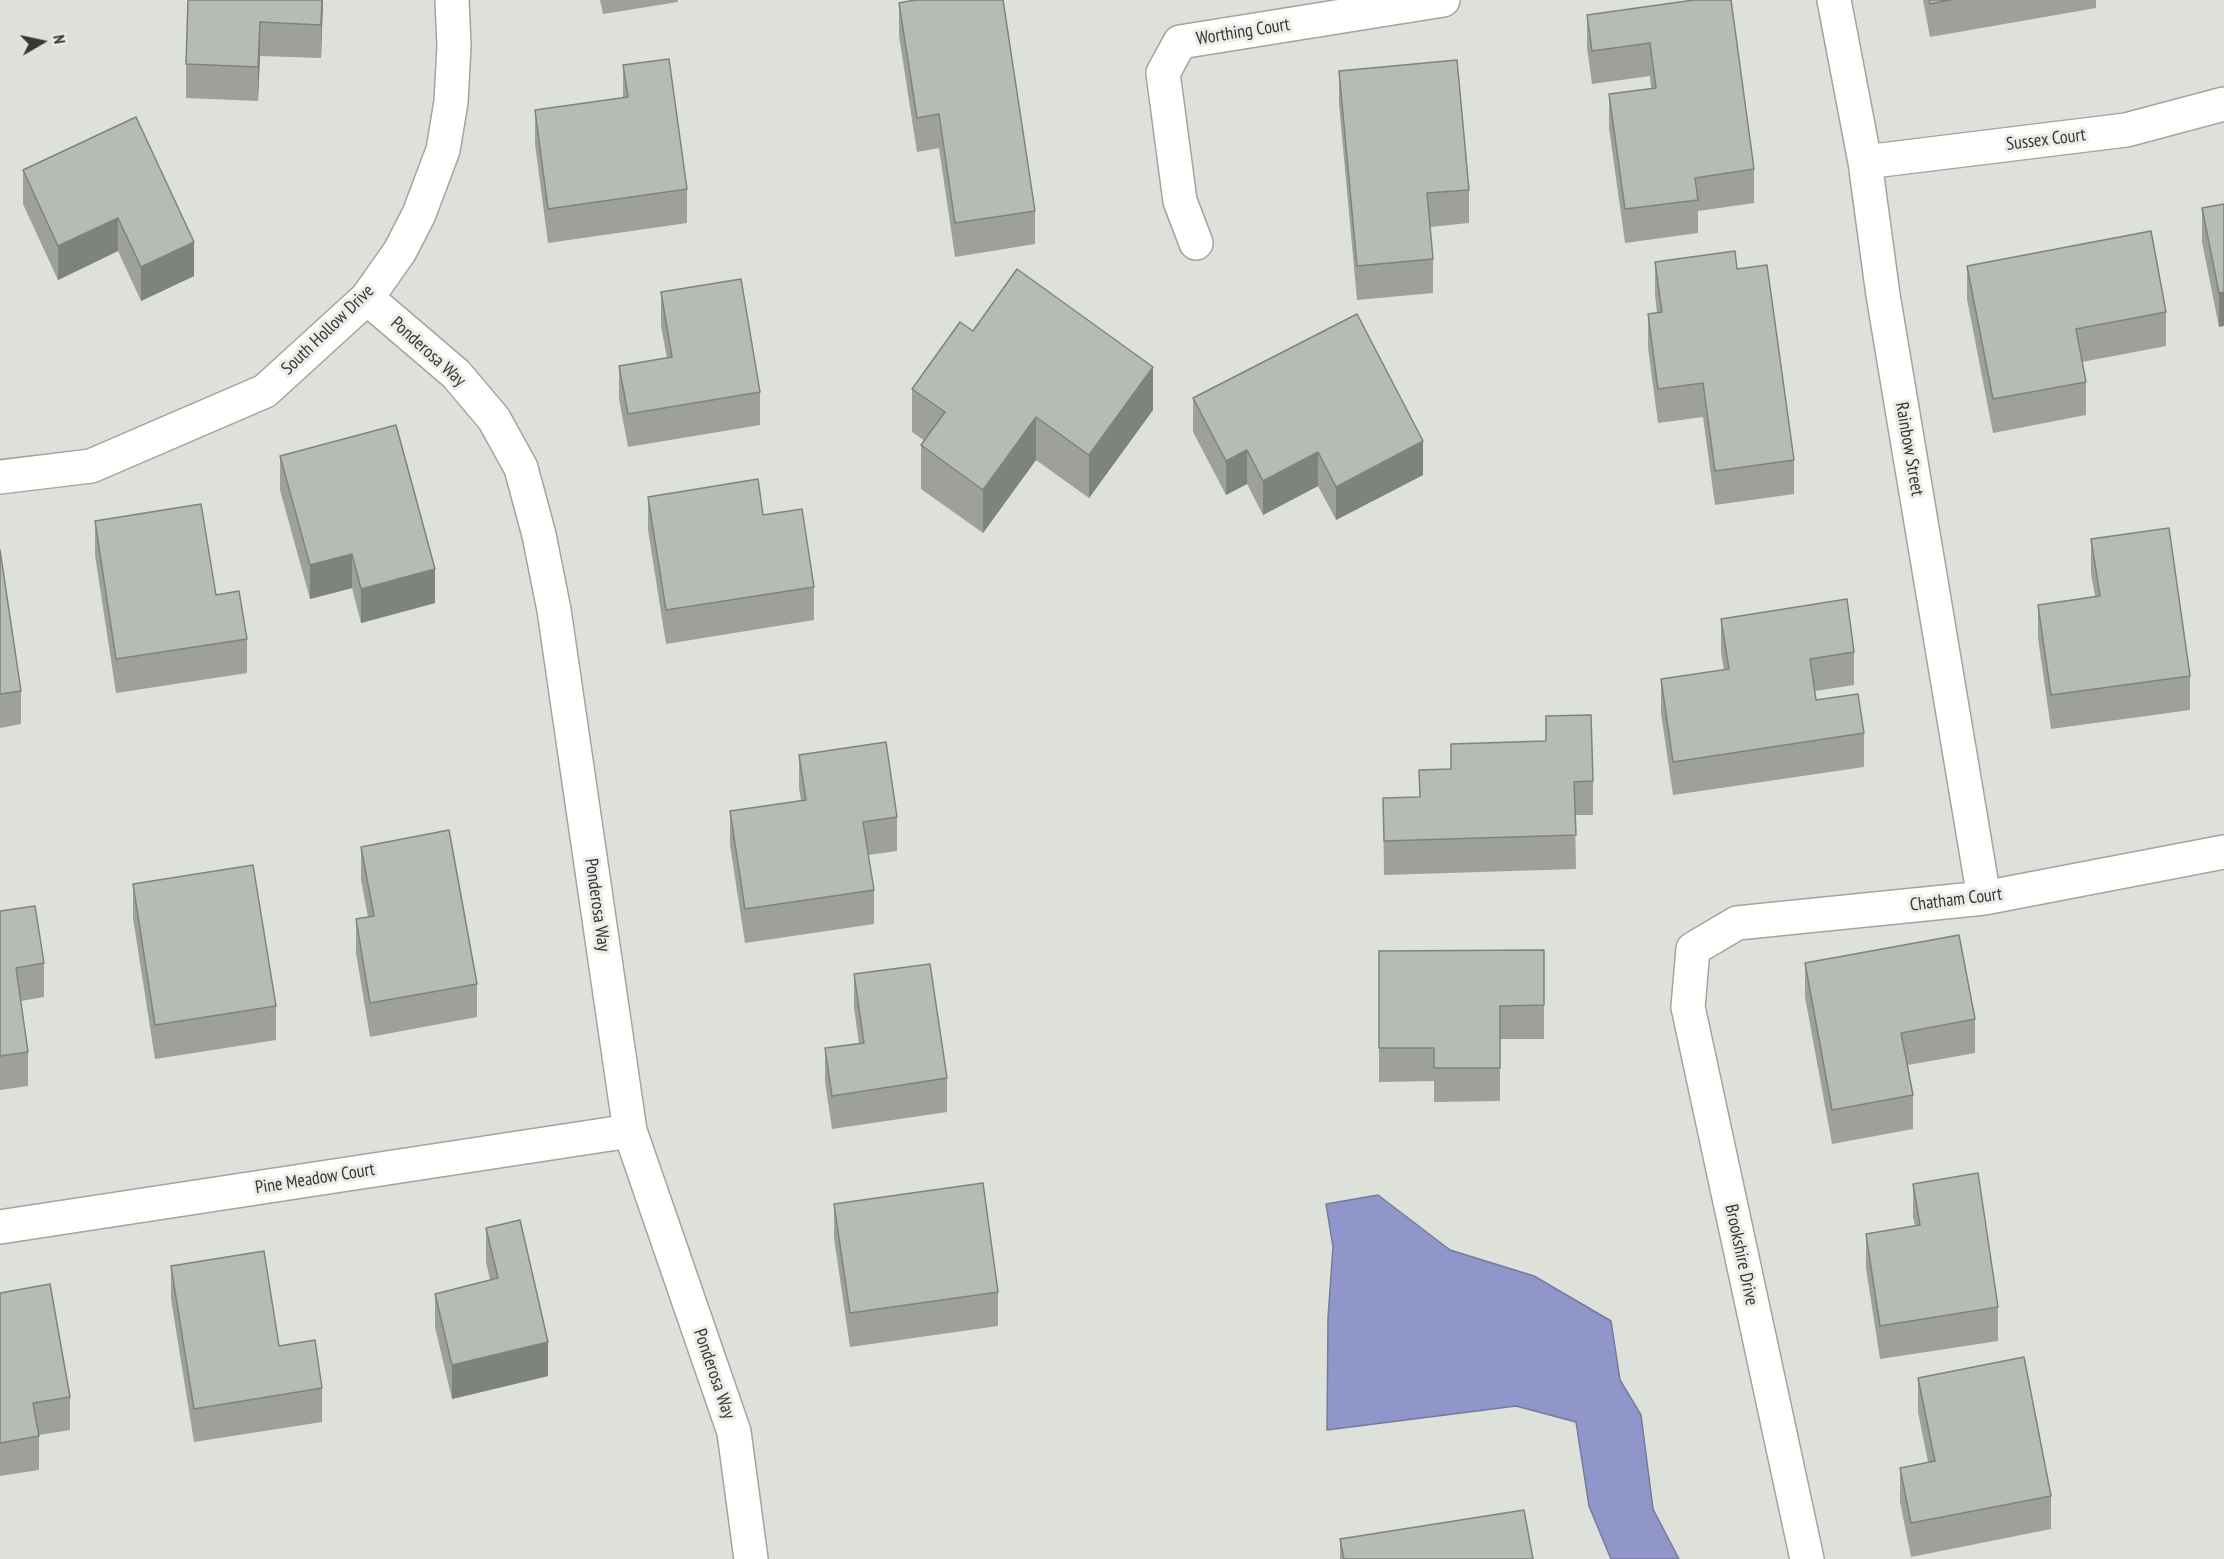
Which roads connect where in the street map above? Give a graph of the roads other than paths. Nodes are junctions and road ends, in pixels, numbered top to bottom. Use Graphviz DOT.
graph roads {
  1 [pos="452,0"];
  2 [pos="1443,0"];
  3 [pos="1834,0"];
  4 [pos="2224,104"];
  5 [pos="1865,162"];
  6 [pos="1196,243"];
  7 [pos="367,298"];
  8 [pos="0,477"];
  9 [pos="2224,852"];
  10 [pos="1984,898"];
  11 [pos="1693,949"];
  12 [pos="630,1131"];
  13 [pos="0,1227"];
  14 [pos="752,1559"];
  15 [pos="1807,1559"];
  1 -- 7 [label="street, South Hollow Drive"];
  2 -- 6 [label="street, Worthing Court"];
  3 -- 5 [label="street, Rainbow Street"];
  4 -- 5 [label="street, Sussex Court"];
  5 -- 10 [label="street, Rainbow Street"];
  7 -- 8 [label="street, South Hollow Drive"];
  7 -- 12 [label="street, Ponderosa Way"];
  9 -- 10 [label="street, Chatham Court"];
  10 -- 11 [label="street, Chatham Court"];
  11 -- 15 [label="street, Brookshire Drive"];
  12 -- 13 [label="street, Pine Meadow Court"];
  12 -- 14 [label="street, Ponderosa Way"];
}
